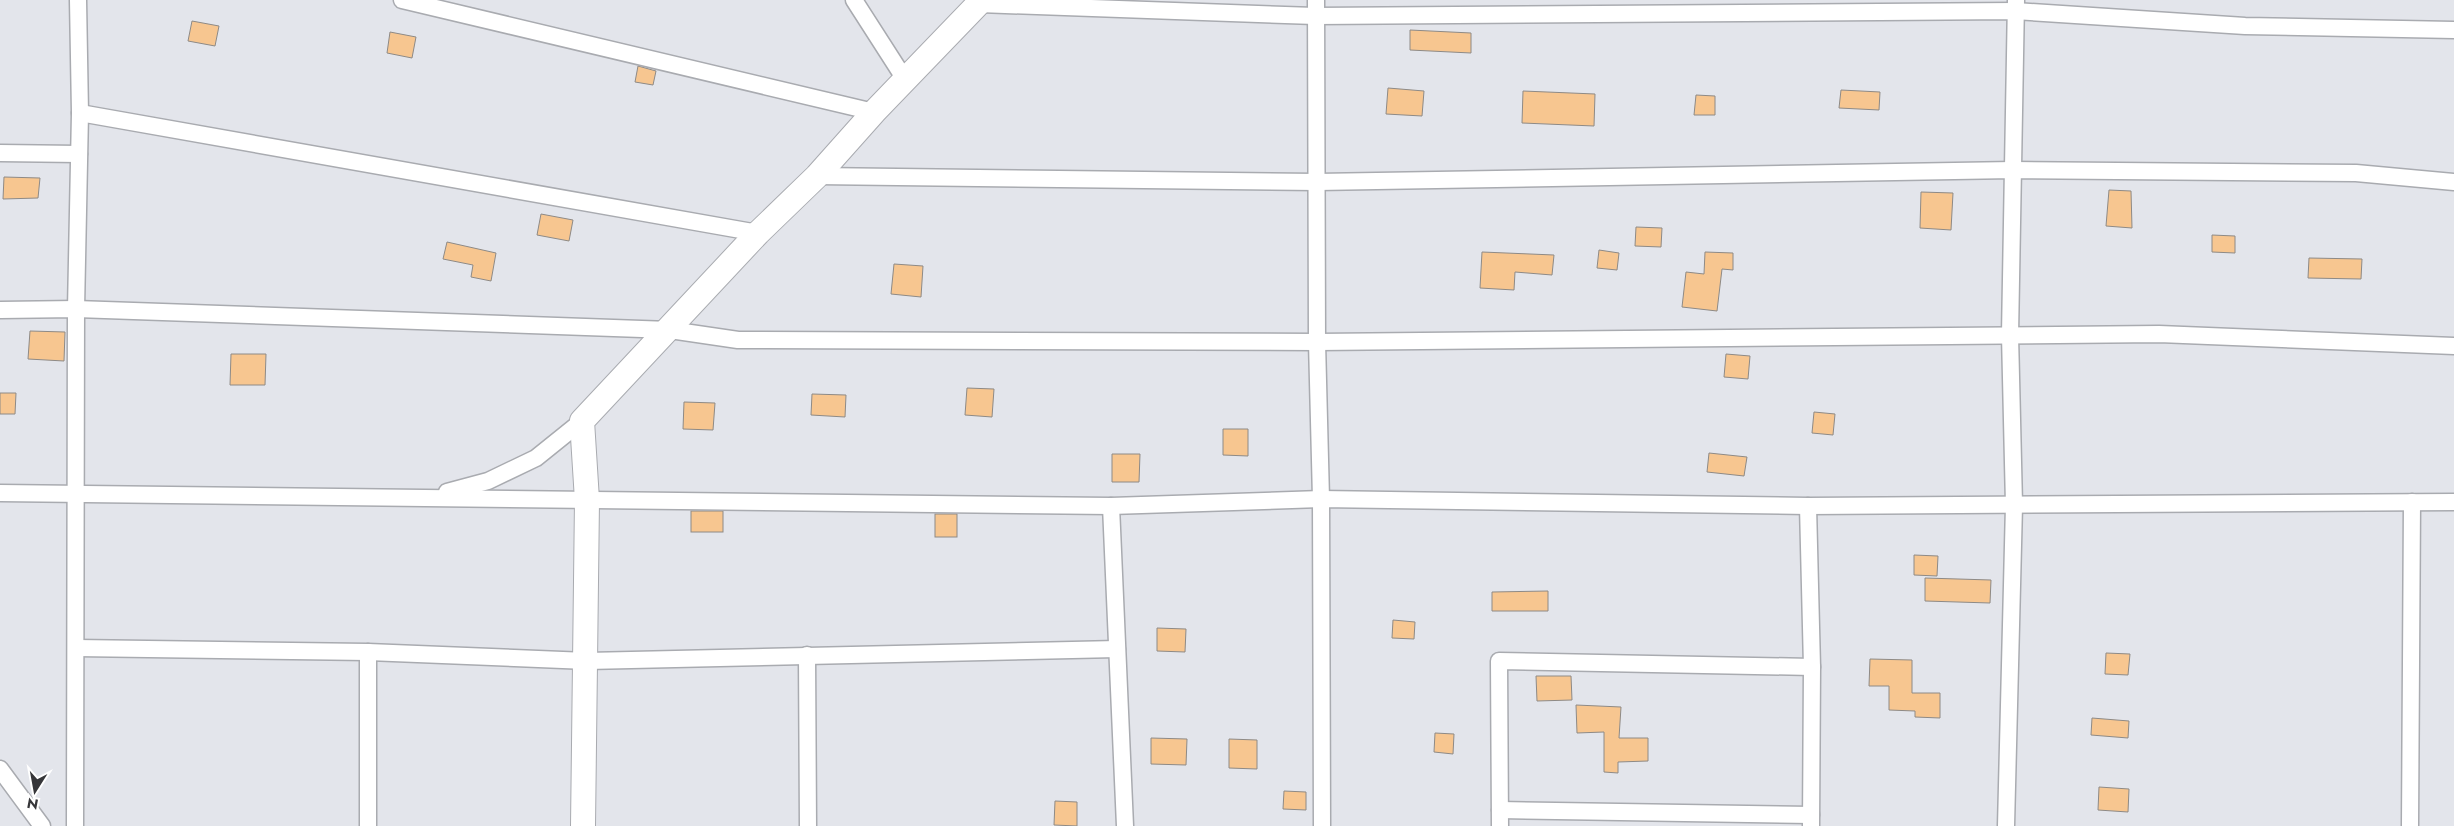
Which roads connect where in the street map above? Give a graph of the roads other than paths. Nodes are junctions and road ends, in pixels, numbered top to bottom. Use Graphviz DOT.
graph roads {
  1 [pos="78,0"];
  2 [pos="402,0"];
  3 [pos="854,0"];
  4 [pos="981,2"];
  5 [pos="2015,5"];
  6 [pos="461,7"];
  7 [pos="1315,8"];
  8 [pos="2454,30"];
  9 [pos="906,81"];
  10 [pos="874,112"];
  11 [pos="80,113"];
  12 [pos="0,153"];
  13 [pos="79,154"];
  14 [pos="2013,170"];
  15 [pos="817,176"];
  16 [pos="1317,182"];
  17 [pos="2454,182"];
  18 [pos="758,233"];
  19 [pos="76,309"];
  20 [pos="0,310"];
  21 [pos="670,330"];
  22 [pos="2010,335"];
  23 [pos="1317,342"];
  24 [pos="2454,346"];
  25 [pos="582,421"];
  26 [pos="0,493"];
  27 [pos="76,493"];
  28 [pos="425,497"];
  29 [pos="1322,499"];
  30 [pos="587,500"];
  31 [pos="2412,502"];
  32 [pos="2454,502"];
  33 [pos="2014,505"];
  34 [pos="1111,506"];
  35 [pos="1808,506"];
  36 [pos="76,648"];
  37 [pos="1117,649"];
  38 [pos="368,652"];
  39 [pos="807,655"];
  40 [pos="587,660"];
  41 [pos="1812,667"];
  42 [pos="0,769"];
  43 [pos="1500,818"];
  44 [pos="1811,820"];
  45 [pos="42,826"];
  46 [pos="75,826"];
  47 [pos="368,826"];
  48 [pos="583,826"];
  49 [pos="808,826"];
  50 [pos="1125,826"];
  51 [pos="1322,826"];
  52 [pos="2006,826"];
  53 [pos="2410,826"];
  1 -- 11 [label="street"];
  2 -- 6 [label="street"];
  3 -- 9 [label="street"];
  4 -- 7 [label="street"];
  4 -- 9 [label="street"];
  5 -- 7 [label="street"];
  5 -- 8 [label="street"];
  5 -- 14 [label="street"];
  6 -- 10 [label="street"];
  7 -- 16 [label="street"];
  9 -- 10 [label="street"];
  10 -- 15 [label="street"];
  11 -- 13 [label="street"];
  11 -- 18 [label="street"];
  12 -- 13 [label="street"];
  13 -- 19 [label="street"];
  14 -- 16 [label="street"];
  14 -- 17 [label="street"];
  14 -- 22 [label="street"];
  15 -- 16 [label="street"];
  15 -- 18 [label="street"];
  16 -- 23 [label="street"];
  18 -- 21 [label="street"];
  19 -- 20 [label="street"];
  19 -- 21 [label="street"];
  19 -- 27 [label="street"];
  21 -- 23 [label="street"];
  21 -- 25 [label="street"];
  22 -- 23 [label="street"];
  22 -- 24 [label="street"];
  22 -- 33 [label="street"];
  23 -- 29 [label="street"];
  25 -- 28 [label="street"];
  25 -- 30 [label="street"];
  26 -- 27 [label="street"];
  27 -- 28 [label="street"];
  27 -- 36 [label="street"];
  28 -- 30 [label="street"];
  29 -- 34 [label="street"];
  29 -- 35 [label="street"];
  29 -- 51 [label="street"];
  30 -- 34 [label="street"];
  30 -- 40 [label="street"];
  31 -- 32 [label="street"];
  31 -- 33 [label="street"];
  31 -- 53 [label="street"];
  33 -- 35 [label="street"];
  33 -- 52 [label="street"];
  34 -- 37 [label="street"];
  35 -- 41 [label="street"];
  36 -- 38 [label="street"];
  36 -- 46 [label="street"];
  37 -- 39 [label="street"];
  37 -- 50 [label="street"];
  38 -- 40 [label="street"];
  38 -- 47 [label="street"];
  39 -- 40 [label="street"];
  39 -- 49 [label="street"];
  40 -- 48 [label="street"];
  41 -- 43 [label="street"];
  41 -- 44 [label="street"];
  42 -- 45 [label="street"];
  43 -- 44 [label="street"];
}
